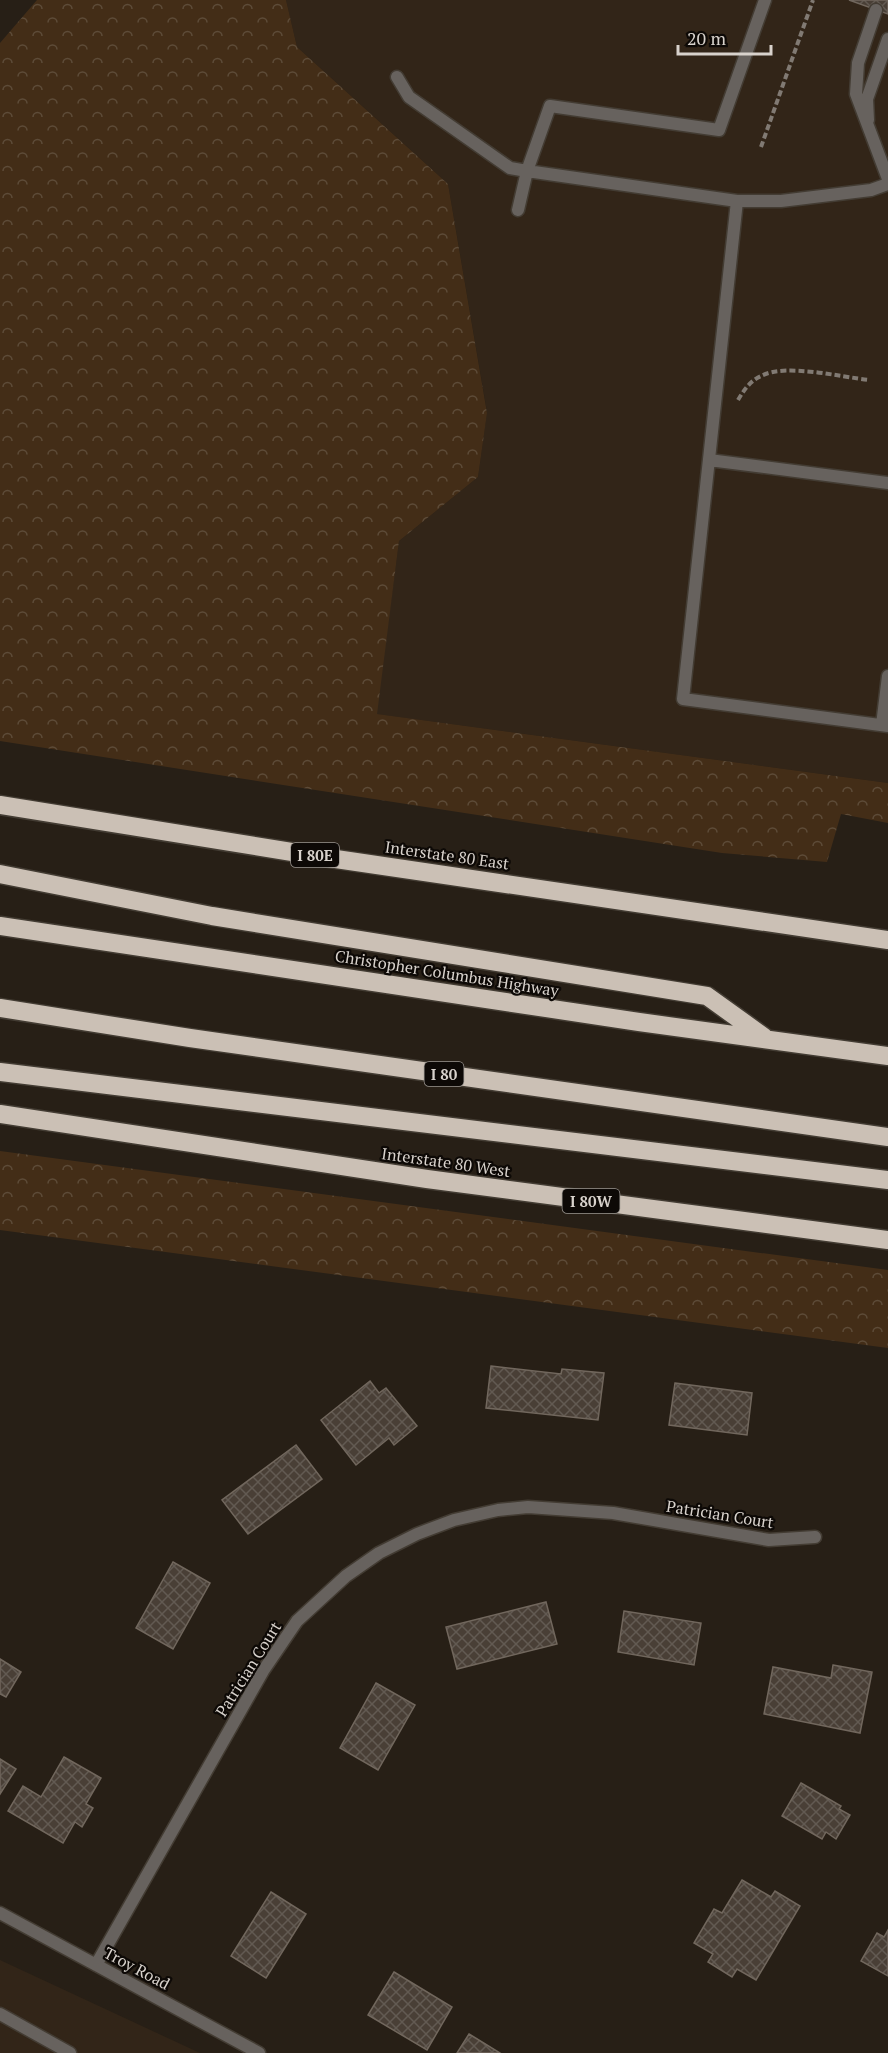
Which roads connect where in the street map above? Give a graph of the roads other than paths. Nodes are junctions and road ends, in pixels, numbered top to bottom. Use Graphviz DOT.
graph roads {
  1 [pos="765,0"];
  2 [pos="876,10"];
  3 [pos="888,39"];
  4 [pos="397,77"];
  5 [pos="868,130"];
  6 [pos="527,171"];
  7 [pos="888,182"];
  8 [pos="737,201"];
  9 [pos="518,210"];
  10 [pos="709,460"];
  11 [pos="888,483"];
  12 [pos="888,676"];
  13 [pos="885,726"];
  14 [pos="0,805"];
  15 [pos="0,874"];
  16 [pos="0,926"];
  17 [pos="888,940"];
  18 [pos="0,1008"];
  19 [pos="768,1040"];
  20 [pos="888,1056"];
  21 [pos="0,1072"];
  22 [pos="0,1114"];
  23 [pos="888,1137"];
  24 [pos="888,1180"];
  25 [pos="888,1240"];
  26 [pos="815,1537"];
  27 [pos="0,1913"];
  28 [pos="96,1965"];
  29 [pos="0,2014"];
  30 [pos="70,2053"];
  31 [pos="259,2053"];
  1 -- 6 [label="street"];
  2 -- 5 [label="street"];
  3 -- 5 [label="street"];
  4 -- 6 [label="street"];
  5 -- 7 [label="street"];
  6 -- 8 [label="street"];
  6 -- 9 [label="street"];
  7 -- 8 [label="street"];
  8 -- 10 [label="street"];
  10 -- 11 [label="street"];
  10 -- 13 [label="street"];
  12 -- 13 [label="street"];
  14 -- 17 [label="highway, Interstate 80 East / I 80E"];
  15 -- 19 [label="highway"];
  16 -- 19 [label="highway, Christopher Columbus Highway"];
  18 -- 23 [label="highway, I 80"];
  19 -- 20 [label="highway, Christopher Columbus Highway"];
  21 -- 24 [label="highway"];
  22 -- 25 [label="highway, Interstate 80 West / I 80W"];
  26 -- 28 [label="street, Patrician Court"];
  27 -- 28 [label="street, Troy Road"];
  28 -- 31 [label="street, Troy Road"];
  29 -- 30 [label="street"];
}
